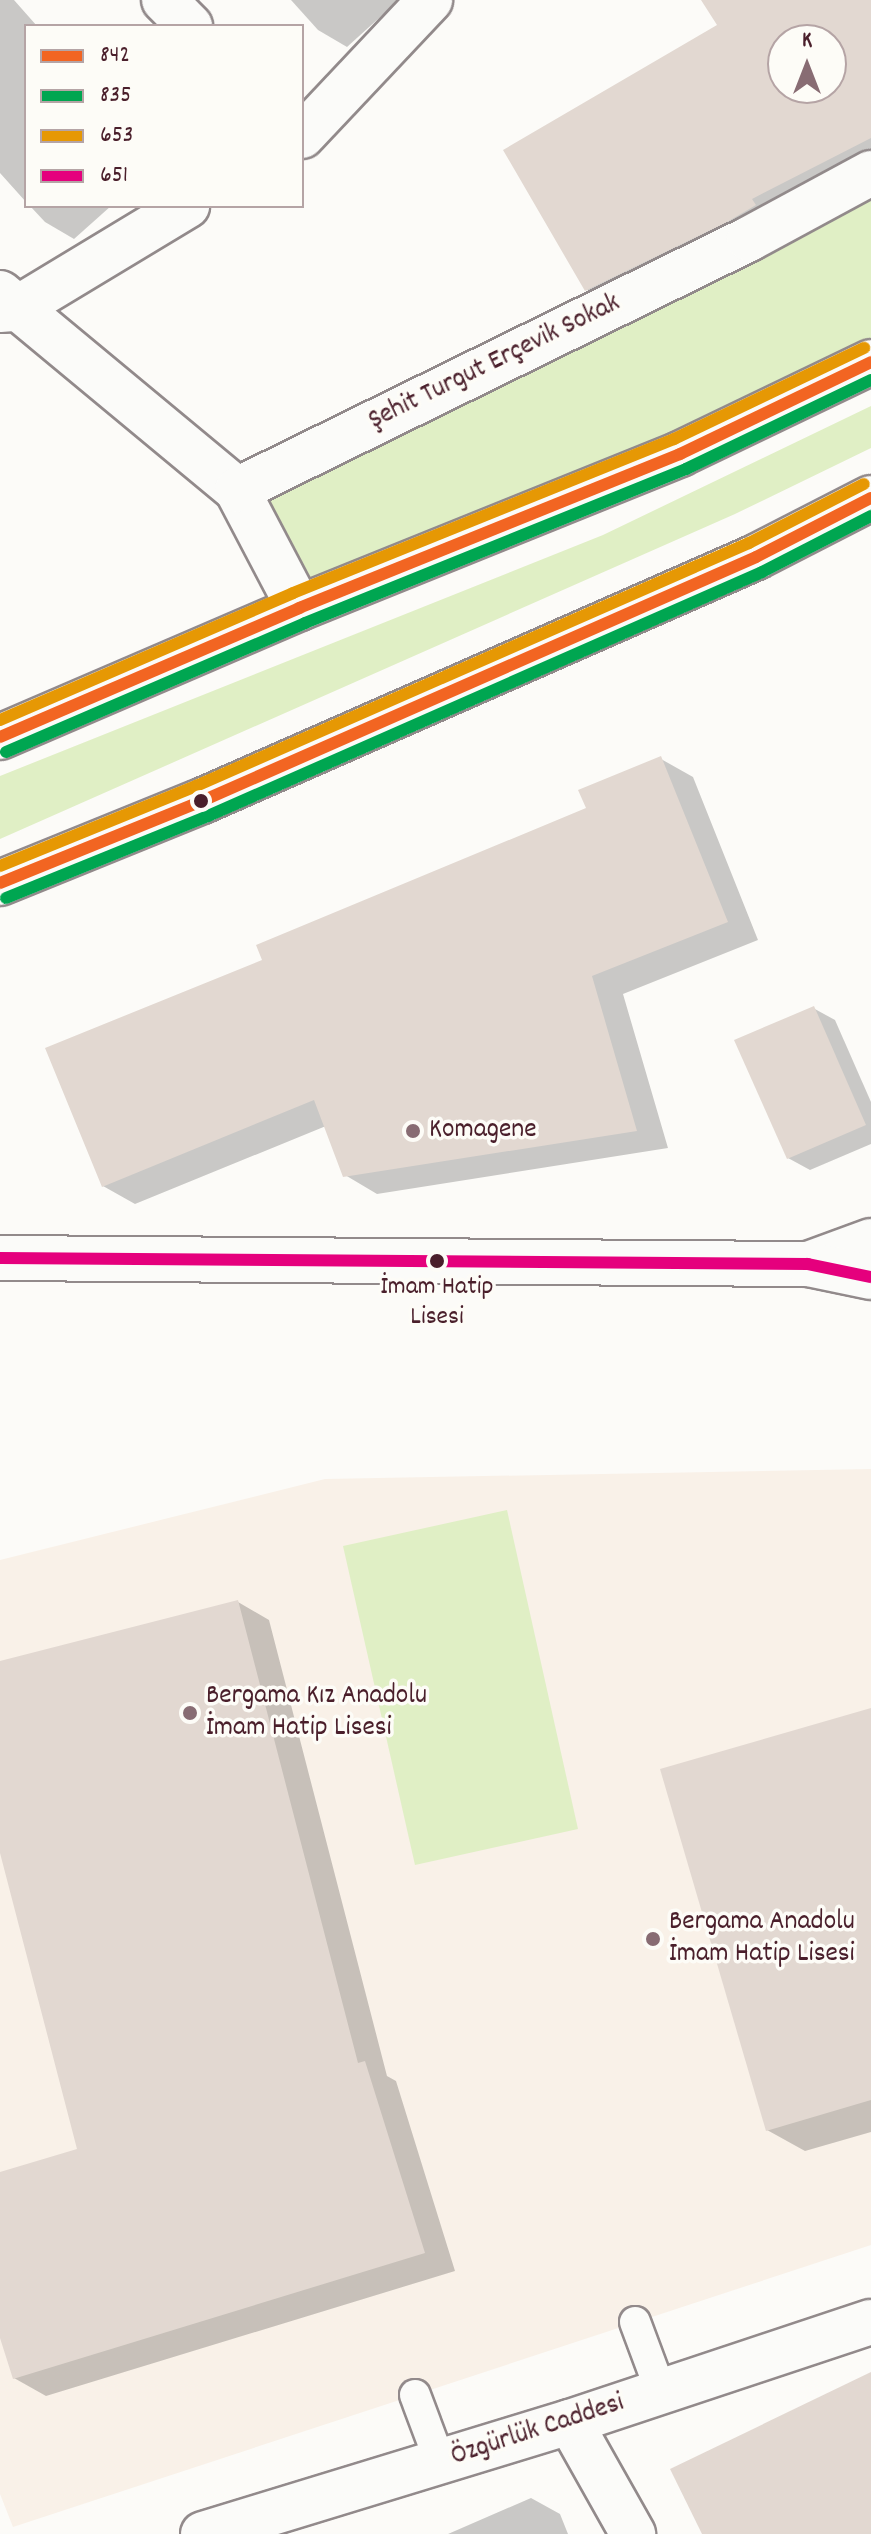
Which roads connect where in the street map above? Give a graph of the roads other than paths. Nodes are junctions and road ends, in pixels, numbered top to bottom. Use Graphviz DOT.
graph roads {
  1 [pos="164,0"];
  2 [pos="430,0"];
  3 [pos="188,24"];
  4 [pos="304,134"];
  5 [pos="871,173"];
  6 [pos="183,208"];
  7 [pos="5,304"];
  8 [pos="871,362"];
  9 [pos="237,490"];
  10 [pos="871,498"];
  11 [pos="299,608"];
  12 [pos="0,737"];
  13 [pos="1,883"];
  14 [pos="871,1241"];
  15 [pos="4,1255"];
  16 [pos="808,1264"];
  17 [pos="871,1277"];
  18 [pos="635,2322"];
  19 [pos="871,2322"];
  20 [pos="661,2392"];
  21 [pos="415,2395"];
  22 [pos="570,2422"];
  23 [pos="440,2462"];
  24 [pos="203,2534"];
  25 [pos="633,2534"];
  1 -- 3 [label="main road"];
  2 -- 4 [label="main road"];
  5 -- 9 [label="main road, Şehit Turgut Erçevik Sokak"];
  6 -- 7 [label="main road"];
  7 -- 9 [label="main road"];
  8 -- 11 [label="main road"];
  9 -- 11 [label="main road"];
  10 -- 13 [label="main road"];
  11 -- 12 [label="main road"];
  14 -- 16 [label="main road"];
  15 -- 16 [label="main road"];
  16 -- 17 [label="main road"];
  18 -- 20 [label="lane"];
  19 -- 20 [label="main road, Özgürlük Caddesi"];
  20 -- 22 [label="main road, Özgürlük Caddesi"];
  21 -- 23 [label="lane"];
  22 -- 23 [label="main road, Özgürlük Caddesi"];
  22 -- 25 [label="main road"];
  23 -- 24 [label="main road, Özgürlük Caddesi"];
}
